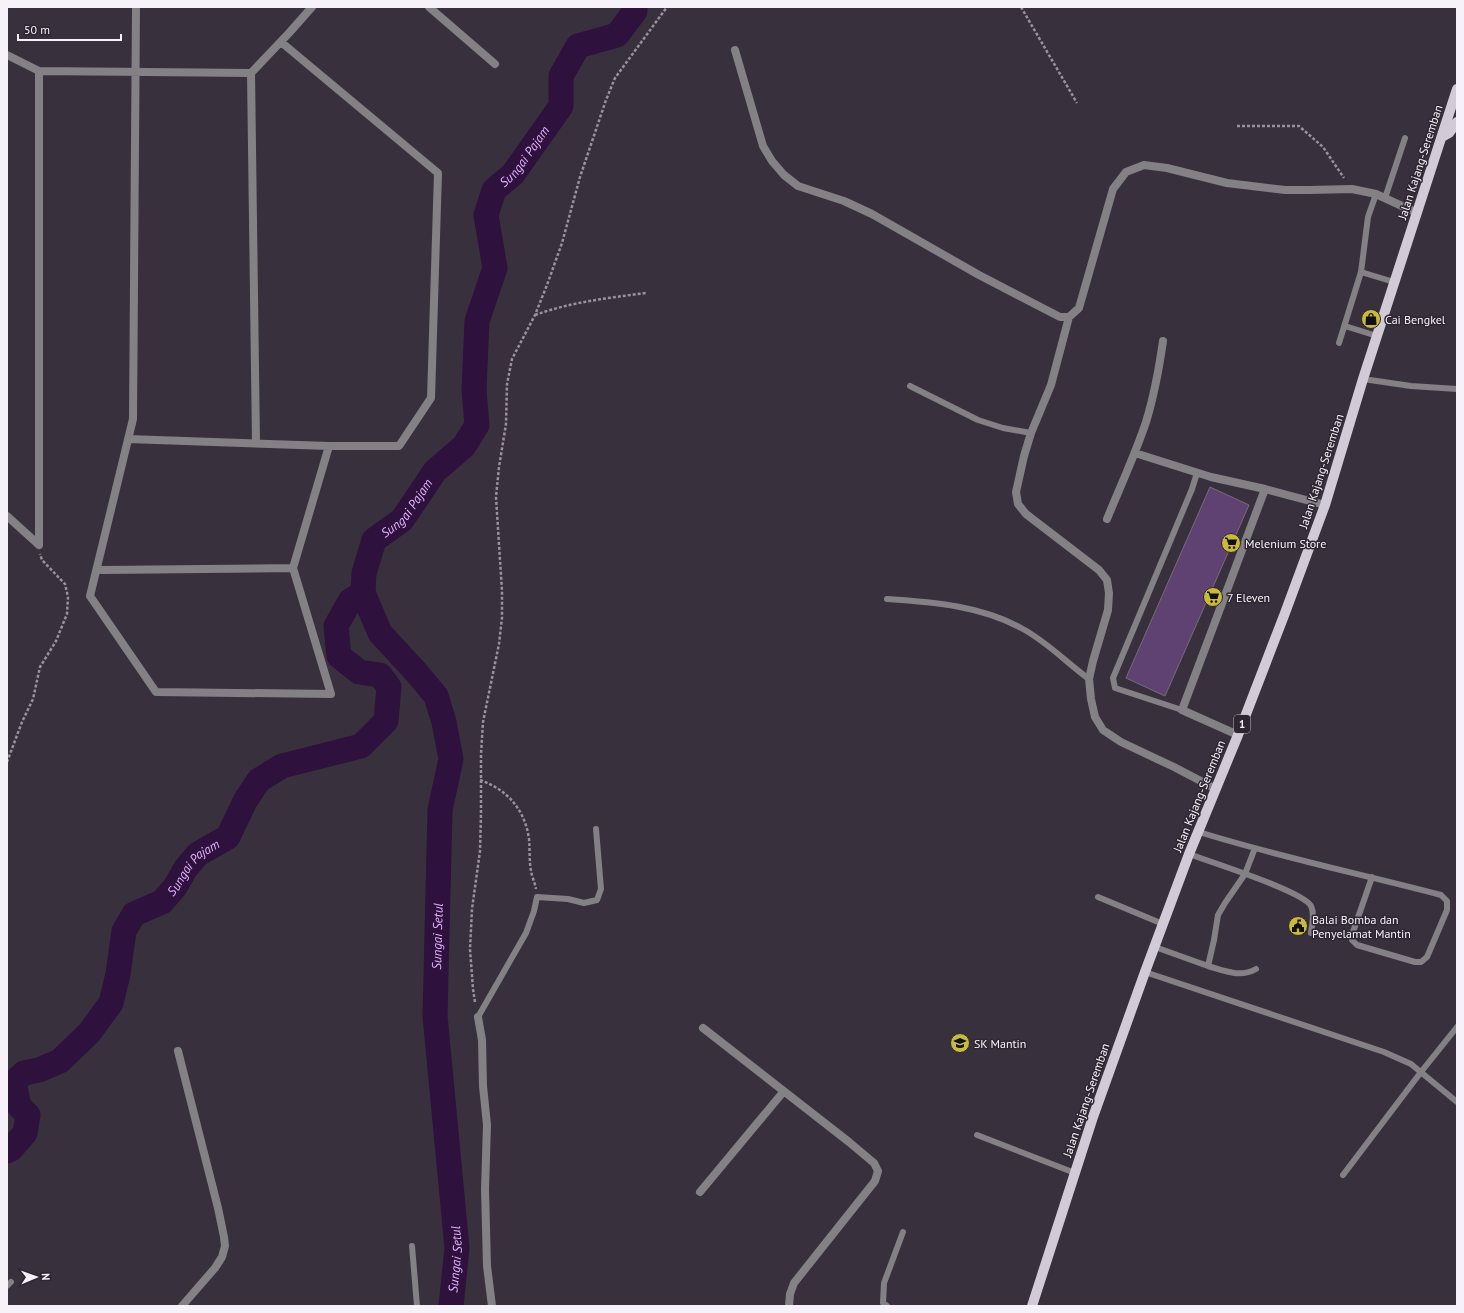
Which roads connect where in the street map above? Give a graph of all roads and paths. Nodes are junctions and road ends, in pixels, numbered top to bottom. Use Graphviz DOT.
graph roads {
  1 [pos="136,7"];
  2 [pos="312,7"];
  3 [pos="429,7"];
  4 [pos="667,7"];
  5 [pos="1021,7"];
  6 [pos="281,42"];
  7 [pos="735,50"];
  8 [pos="7,55"];
  9 [pos="495,64"];
  10 [pos="39,71"];
  11 [pos="135,73"];
  12 [pos="251,73"];
  13 [pos="1457,90"];
  14 [pos="1078,103"];
  15 [pos="1457,122"];
  16 [pos="1237,126"];
  17 [pos="1405,138"];
  18 [pos="1442,138"];
  19 [pos="1352,189"];
  20 [pos="1376,194"];
  21 [pos="1385,198"];
  22 [pos="1417,213"];
  23 [pos="1361,272"];
  24 [pos="1394,282"];
  25 [pos="646,293"];
  26 [pos="535,315"];
  27 [pos="1069,318"];
  28 [pos="1345,326"];
  29 [pos="1377,336"];
  30 [pos="1163,341"];
  31 [pos="1339,344"];
  32 [pos="1363,379"];
  33 [pos="910,386"];
  34 [pos="1457,389"];
  35 [pos="1031,433"];
  36 [pos="128,440"];
  37 [pos="256,444"];
  38 [pos="329,446"];
  39 [pos="1135,453"];
  40 [pos="1197,472"];
  41 [pos="1265,489"];
  42 [pos="1324,505"];
  43 [pos="7,516"];
  44 [pos="1107,519"];
  45 [pos="39,545"];
  46 [pos="292,568"];
  47 [pos="102,570"];
  48 [pos="887,599"];
  49 [pos="1089,679"];
  50 [pos="1182,710"];
  51 [pos="1238,735"];
  52 [pos="7,762"];
  53 [pos="480,780"];
  54 [pos="1216,789"];
  55 [pos="596,829"];
  56 [pos="1199,832"];
  57 [pos="1255,848"];
  58 [pos="1189,854"];
  59 [pos="1245,874"];
  60 [pos="1372,877"];
  61 [pos="1098,896"];
  62 [pos="537,897"];
  63 [pos="1163,924"];
  64 [pos="1311,933"];
  65 [pos="1155,947"];
  66 [pos="1208,966"];
  67 [pos="1256,969"];
  68 [pos="1145,972"];
  69 [pos="478,1017"];
  70 [pos="1457,1027"];
  71 [pos="703,1028"];
  72 [pos="178,1051"];
  73 [pos="1421,1072"];
  74 [pos="784,1091"];
  75 [pos="1457,1102"];
  76 [pos="977,1135"];
  77 [pos="1075,1173"];
  78 [pos="1343,1175"];
  79 [pos="700,1192"];
  80 [pos="903,1232"];
  81 [pos="412,1246"];
  82 [pos="182,1306"];
  83 [pos="417,1306"];
  84 [pos="492,1306"];
  85 [pos="789,1306"];
  86 [pos="887,1306"];
  87 [pos="1032,1306"];
  1 -- 11 [label="street"];
  2 -- 6 [label="street"];
  3 -- 9 [label="street"];
  4 -- 26 [label="path"];
  5 -- 14 [label="path"];
  6 -- 12 [label="street"];
  6 -- 38 [label="street"];
  7 -- 27 [label="street"];
  8 -- 10 [label="street"];
  10 -- 11 [label="street"];
  10 -- 45 [label="street"];
  11 -- 12 [label="street"];
  11 -- 36 [label="street"];
  12 -- 37 [label="street"];
  13 -- 18 [label="main road, Jalan Kajang-Seremban / 1"];
  15 -- 18 [label="main road"];
  16 -- 19 [label="path"];
  17 -- 21 [label="lane"];
  18 -- 22 [label="main road, Jalan Kajang-Seremban / 1"];
  19 -- 20 [label="street"];
  19 -- 27 [label="street"];
  20 -- 21 [label="street"];
  20 -- 23 [label="lane"];
  21 -- 22 [label="street"];
  22 -- 24 [label="main road, Jalan Kajang-Seremban / 1"];
  23 -- 24 [label="lane"];
  23 -- 28 [label="lane"];
  24 -- 29 [label="main road, Jalan Kajang-Seremban / 1"];
  25 -- 26 [label="path"];
  26 -- 53 [label="path"];
  27 -- 35 [label="street"];
  28 -- 29 [label="lane"];
  28 -- 31 [label="lane"];
  29 -- 32 [label="main road, Jalan Kajang-Seremban / 1"];
  30 -- 39 [label="street"];
  32 -- 34 [label="lane"];
  32 -- 42 [label="main road, Jalan Kajang-Seremban / 1"];
  33 -- 35 [label="lane"];
  35 -- 49 [label="street"];
  36 -- 37 [label="street"];
  36 -- 46 [label="street"];
  37 -- 38 [label="street"];
  38 -- 46 [label="street"];
  39 -- 40 [label="street"];
  39 -- 44 [label="street"];
  40 -- 41 [label="street"];
  40 -- 50 [label="lane"];
  41 -- 42 [label="street"];
  41 -- 50 [label="street"];
  42 -- 51 [label="main road, Jalan Kajang-Seremban / 1"];
  43 -- 45 [label="street"];
  45 -- 52 [label="path"];
  46 -- 47 [label="street"];
  48 -- 49 [label="lane"];
  49 -- 54 [label="street"];
  50 -- 51 [label="street"];
  51 -- 54 [label="main road, Jalan Kajang-Seremban / 1"];
  53 -- 62 [label="path"];
  53 -- 69 [label="path"];
  54 -- 56 [label="main road, Jalan Kajang-Seremban / 1"];
  55 -- 62 [label="lane"];
  56 -- 57 [label="lane"];
  56 -- 58 [label="main road, Jalan Kajang-Seremban / 1"];
  57 -- 59 [label="lane"];
  57 -- 60 [label="lane"];
  58 -- 59 [label="lane"];
  58 -- 63 [label="main road, Jalan Kajang-Seremban / 1"];
  59 -- 64 [label="lane"];
  59 -- 66 [label="lane"];
  60 -- 60 [label="lane"];
  61 -- 63 [label="lane"];
  62 -- 69 [label="lane"];
  63 -- 65 [label="main road, Jalan Kajang-Seremban / 1"];
  65 -- 66 [label="lane"];
  65 -- 68 [label="main road, Jalan Kajang-Seremban / 1"];
  66 -- 67 [label="lane"];
  68 -- 73 [label="lane"];
  68 -- 77 [label="main road, Jalan Kajang-Seremban / 1"];
  69 -- 84 [label="street"];
  70 -- 73 [label="lane"];
  71 -- 74 [label="street"];
  72 -- 82 [label="street"];
  73 -- 75 [label="lane"];
  73 -- 78 [label="lane"];
  74 -- 79 [label="street"];
  74 -- 85 [label="street"];
  76 -- 77 [label="lane"];
  77 -- 87 [label="main road, Jalan Kajang-Seremban / 1"];
  80 -- 86 [label="lane"];
  81 -- 83 [label="lane"];
}
